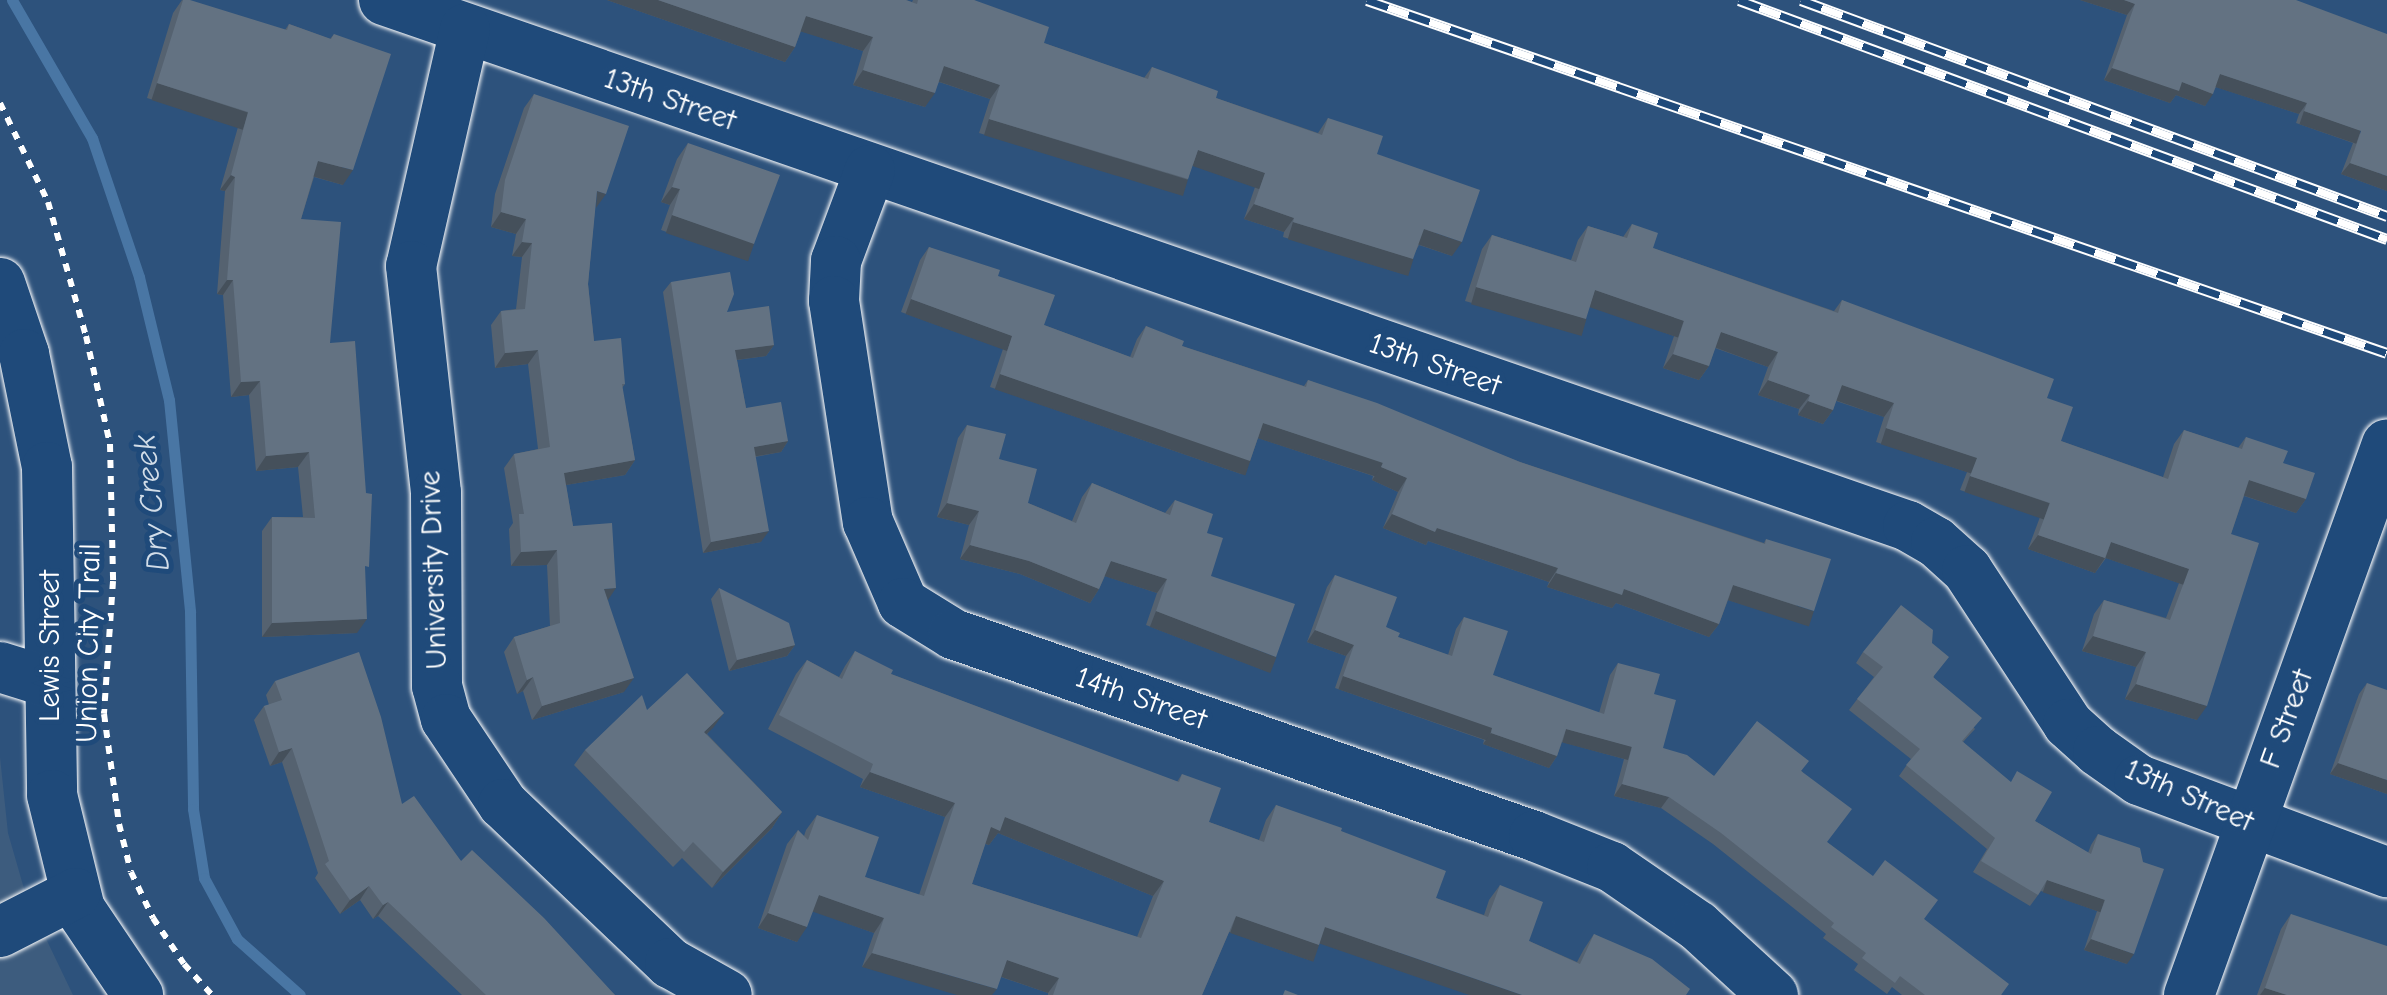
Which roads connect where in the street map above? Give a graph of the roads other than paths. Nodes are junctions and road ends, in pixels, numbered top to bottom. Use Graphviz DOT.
graph roads {
  1 [pos="384,0"];
  2 [pos="465,28"];
  3 [pos="870,170"];
  4 [pos="0,283"];
  5 [pos="18,416"];
  6 [pos="2387,444"];
  7 [pos="0,667"];
  8 [pos="48,682"];
  9 [pos="2249,824"];
  10 [pos="2387,872"];
  11 [pos="76,893"];
  12 [pos="8,928"];
  13 [pos="129,992"];
  14 [pos="727,995"];
  15 [pos="1772,995"];
  16 [pos="2189,995"];
  1 -- 2 [label="street, 13th Street"];
  2 -- 3 [label="street, 13th Street"];
  2 -- 14 [label="street, University Drive"];
  3 -- 9 [label="street, 13th Street"];
  3 -- 15 [label="street, 14th Street"];
  4 -- 5 [label="street, Lewis Street"];
  5 -- 8 [label="street, Lewis Street"];
  6 -- 9 [label="street, F Street"];
  7 -- 8 [label="street"];
  8 -- 11 [label="street, Lewis Street"];
  9 -- 10 [label="street, 13th Street"];
  9 -- 16 [label="street, F Street"];
  11 -- 12 [label="street"];
  11 -- 13 [label="street, Lewis Street"];
}
